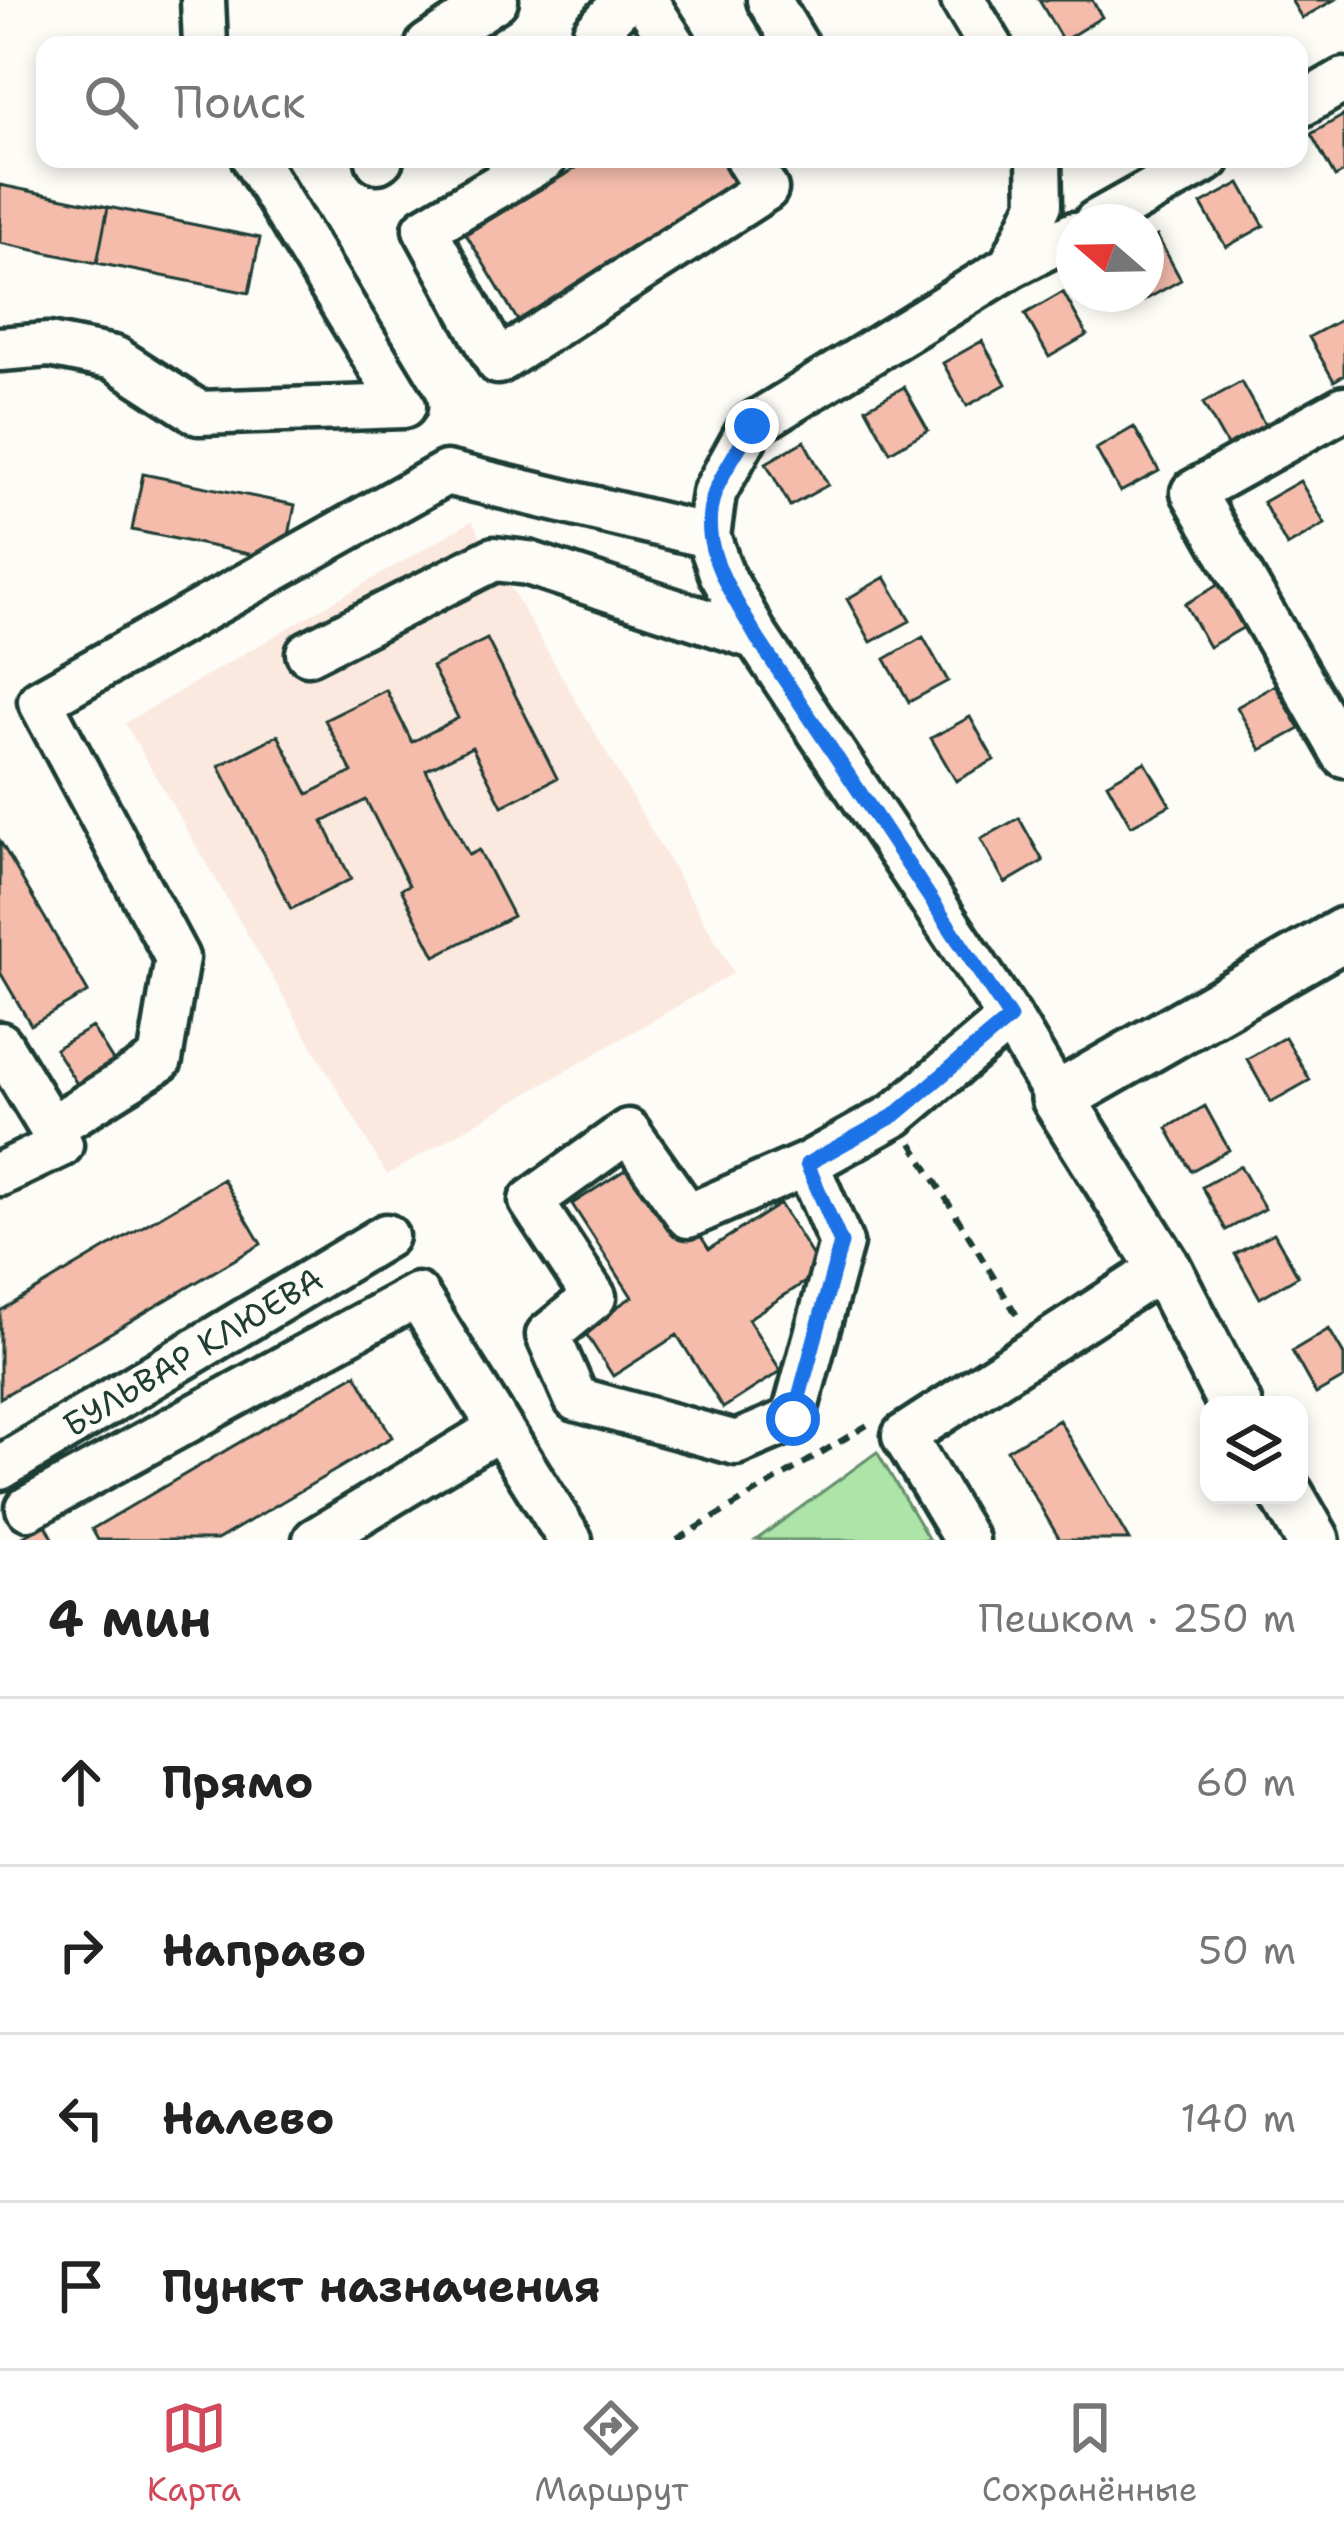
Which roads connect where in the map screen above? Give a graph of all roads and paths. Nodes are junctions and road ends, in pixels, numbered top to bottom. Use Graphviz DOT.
graph roads {
  1 [pos="202,0"];
  2 [pos="496,0"];
  3 [pos="626,0"];
  4 [pos="645,0"];
  5 [pos="770,0"];
  6 [pos="963,0"];
  7 [pos="204,36"];
  8 [pos="442,36"];
  9 [pos="594,36"];
  10 [pos="668,36"];
  11 [pos="791,36"];
  12 [pos="985,36"];
  13 [pos="1344,80"];
  14 [pos="1308,101"];
  15 [pos="259,168"];
  16 [pos="529,168"];
  17 [pos="753,168"];
  18 [pos="1039,168"];
  19 [pos="1192,168"];
  20 [pos="1128,204"];
  21 [pos="1056,243"];
  22 [pos="1011,266"];
  23 [pos="0,349"];
  24 [pos="1344,408"];
  25 [pos="707,536"];
  26 [pos="757,638"];
  27 [pos="308,653"];
  28 [pos="1344,755"];
  29 [pos="1344,934"];
  30 [pos="1010,1018"];
  31 [pos="0,1044"];
  32 [pos="1058,1098"];
  33 [pos="895,1115"];
  34 [pos="51,1128"];
  35 [pos="807,1164"];
  36 [pos="0,1174"];
  37 [pos="386,1235"];
  38 [pos="1164,1268"];
  39 [pos="1026,1331"];
  40 [pos="1227,1390"];
  41 [pos="871,1423"];
  42 [pos="500,1428"];
  43 [pos="0,1468"];
  44 [pos="1292,1504"];
  45 [pos="28,1508"];
  46 [pos="315,1540"];
  47 [pos="570,1540"];
  48 [pos="677,1540"];
  49 [pos="966,1540"];
  50 [pos="1313,1540"];
  1 -- 7 [label="street"];
  2 -- 8 [label="street"];
  3 -- 9 [label="street"];
  4 -- 10 [label="street"];
  5 -- 11 [label="street"];
  6 -- 12 [label="street"];
  13 -- 14 [label="street"];
  15 -- 23 [label="street"];
  16 -- 17 [label="street"];
  18 -- 22 [label="street"];
  19 -- 20 [label="street"];
  21 -- 22 [label="street"];
  22 -- 25 [label="street"];
  24 -- 28 [label="street"];
  25 -- 26 [label="street"];
  25 -- 34 [label="street"];
  26 -- 27 [label="street"];
  26 -- 30 [label="street"];
  29 -- 32 [label="main road"];
  30 -- 32 [label="street"];
  30 -- 33 [label="street"];
  31 -- 34 [label="street"];
  32 -- 38 [label="main road"];
  33 -- 35 [label="street"];
  33 -- 39 [label="path"];
  34 -- 36 [label="street"];
  35 -- 35 [label="street"];
  37 -- 43 [label="street, БУЛЬВАР КЛЮЕВА"];
  38 -- 40 [label="main road"];
  38 -- 49 [label="street"];
  41 -- 48 [label="path"];
  42 -- 45 [label="street"];
  42 -- 46 [label="street"];
  42 -- 47 [label="street"];
  44 -- 50 [label="main road"];
}
